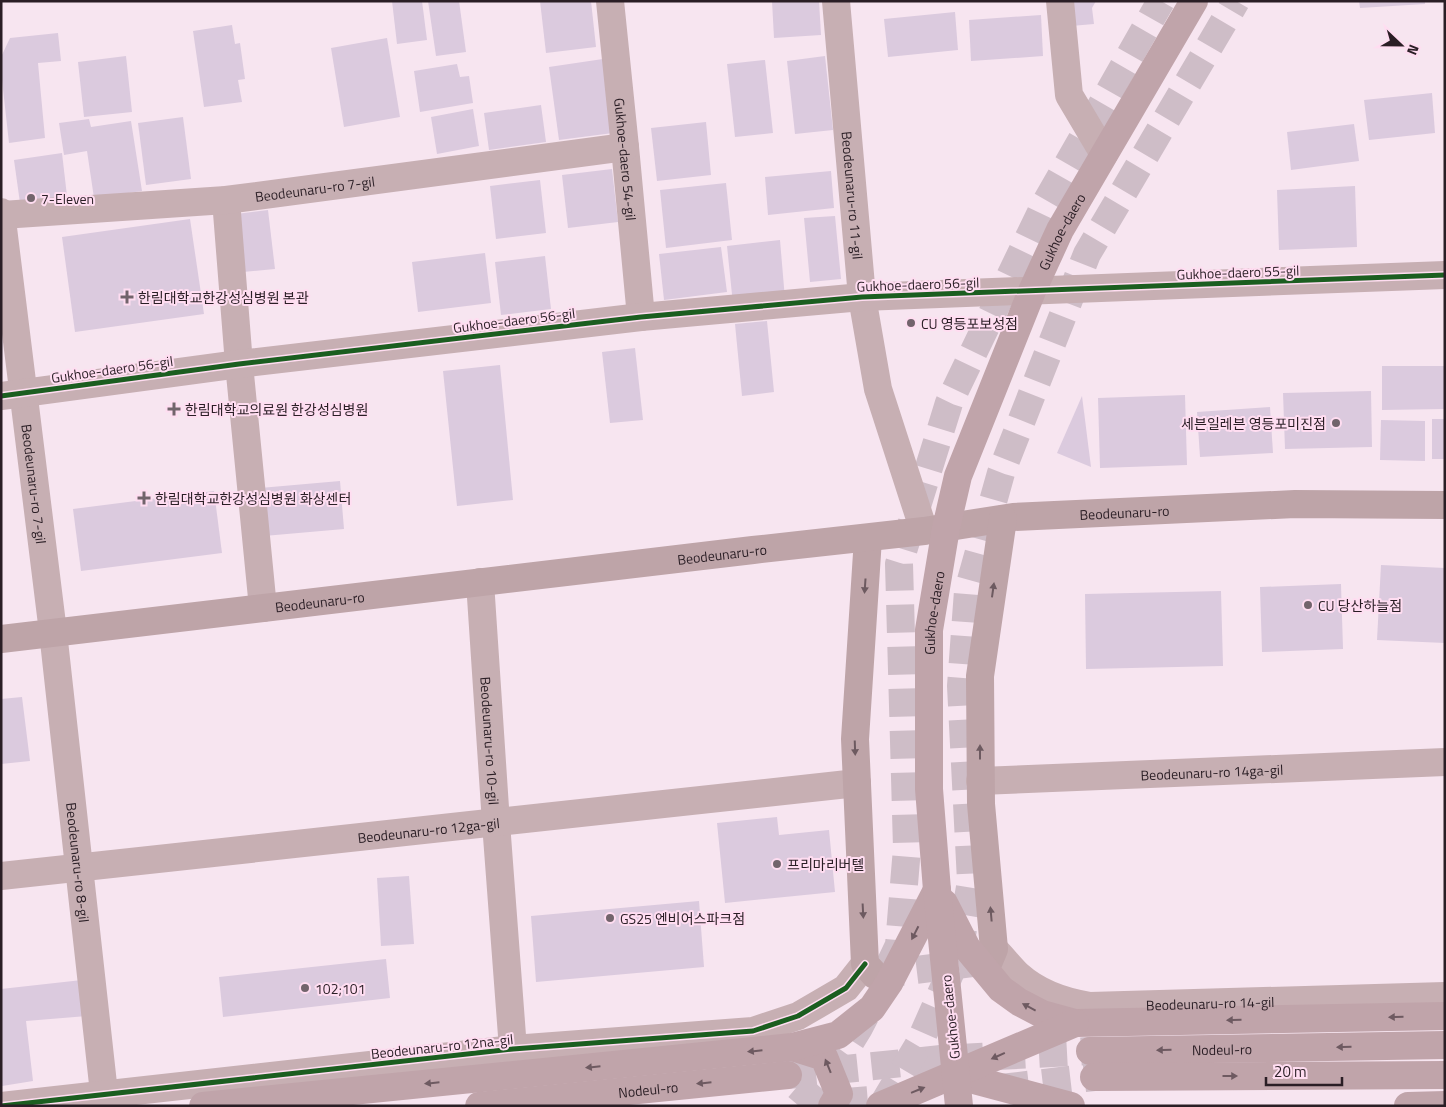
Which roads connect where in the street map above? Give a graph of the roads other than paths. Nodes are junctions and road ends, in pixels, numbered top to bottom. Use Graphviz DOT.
graph roads {
  1 [pos="610,1"];
  2 [pos="836,1"];
  3 [pos="1060,1"];
  4 [pos="1194,1"];
  5 [pos="625,147"];
  6 [pos="1104,154"];
  7 [pos="226,200"];
  8 [pos="2,213"];
  9 [pos="1445,276"];
  10 [pos="1032,291"];
  11 [pos="862,297"];
  12 [pos="641,317"];
  13 [pos="239,364"];
  14 [pos="12,394"];
  15 [pos="1445,505"];
  16 [pos="1003,518"];
  17 [pos="935,530"];
  18 [pos="868,538"];
  19 [pos="480,582"];
  20 [pos="263,608"];
  21 [pos="53,632"];
  22 [pos="1,639"];
  23 [pos="1445,762"];
  24 [pos="980,781"];
  25 [pos="856,783"];
  26 [pos="496,824"];
  27 [pos="79,868"];
  28 [pos="1,876"];
  29 [pos="938,890"];
  30 [pos="991,955"];
  31 [pos="870,969"];
  32 [pos="1445,996"];
  33 [pos="1445,1016"];
  34 [pos="1075,1023"];
  35 [pos="1445,1045"];
  36 [pos="792,1047"];
  37 [pos="513,1049"];
  38 [pos="788,1075"];
  39 [pos="956,1075"];
  40 [pos="1445,1075"];
  41 [pos="104,1094"];
  42 [pos="1445,1105"];
  43 [pos="2,1106"];
  44 [pos="203,1106"];
  45 [pos="480,1106"];
  46 [pos="832,1106"];
  47 [pos="880,1106"];
  48 [pos="959,1106"];
  49 [pos="1071,1106"];
  50 [pos="1408,1106"];
  1 -- 5 [label="street, Gukhoe-daero 54-gil"];
  2 -- 11 [label="street, Beodeunaru-ro 11-gil"];
  3 -- 6 [label="street"];
  4 -- 6 [label="main road, Gukhoe-daero"];
  5 -- 7 [label="street, Beodeunaru-ro 7-gil"];
  5 -- 12 [label="street, Gukhoe-daero 54-gil"];
  6 -- 10 [label="main road, Gukhoe-daero"];
  7 -- 8 [label="street, Beodeunaru-ro 7-gil"];
  7 -- 13 [label="street"];
  8 -- 14 [label="street, Beodeunaru-ro 7-gil"];
  9 -- 10 [label="street, Gukhoe-daero 55-gil"];
  10 -- 11 [label="street, Gukhoe-daero 56-gil"];
  10 -- 17 [label="main road, Gukhoe-daero"];
  11 -- 12 [label="street, Gukhoe-daero 56-gil"];
  11 -- 17 [label="street, Beodeunaru-ro 11-gil"];
  12 -- 13 [label="street, Gukhoe-daero 56-gil"];
  13 -- 14 [label="street, Gukhoe-daero 56-gil"];
  13 -- 20 [label="street"];
  14 -- 21 [label="street, Beodeunaru-ro 7-gil"];
  15 -- 16 [label="main road, Beodeunaru-ro"];
  16 -- 17 [label="main road, Beodeunaru-ro"];
  24 -- 16 [label="main road, one-way"];
  17 -- 18 [label="main road, Beodeunaru-ro"];
  17 -- 29 [label="main road, Gukhoe-daero"];
  18 -- 19 [label="main road, Beodeunaru-ro"];
  18 -- 25 [label="main road, one-way"];
  19 -- 20 [label="main road, Beodeunaru-ro"];
  19 -- 26 [label="street, Beodeunaru-ro 10-gil"];
  20 -- 21 [label="main road, Beodeunaru-ro"];
  21 -- 22 [label="main road, Beodeunaru-ro"];
  21 -- 27 [label="street, Beodeunaru-ro 8-gil"];
  23 -- 24 [label="street, Beodeunaru-ro 14ga-gil"];
  30 -- 24 [label="main road, one-way"];
  25 -- 26 [label="street, Beodeunaru-ro 12ga-gil"];
  25 -- 31 [label="main road, one-way"];
  26 -- 27 [label="street, Beodeunaru-ro 12ga-gil"];
  26 -- 37 [label="street, Beodeunaru-ro 10-gil"];
  27 -- 28 [label="street, Beodeunaru-ro 12ga-gil"];
  27 -- 41 [label="street, Beodeunaru-ro 8-gil"];
  34 -- 29 [label="main road, one-way"];
  29 -- 36 [label="main road, one-way"];
  29 -- 39 [label="main road, Gukhoe-daero"];
  30 -- 32 [label="street, Beodeunaru-ro 14-gil"];
  31 -- 37 [label="street, Beodeunaru-ro 12na-gil"];
  33 -- 34 [label="main road, one-way"];
  34 -- 39 [label="main road, one-way"];
  35 -- 40 [label="main road, Nodeul-ro, one-way"];
  36 -- 44 [label="main road, one-way"];
  46 -- 36 [label="main road, one-way"];
  37 -- 41 [label="street, Beodeunaru-ro 12na-gil"];
  38 -- 45 [label="main road, Nodeul-ro, one-way"];
  47 -- 39 [label="main road, one-way"];
  39 -- 48 [label="main road, Gukhoe-daero"];
  39 -- 49 [label="main road"];
  41 -- 43 [label="street, Beodeunaru-ro 12na-gil"];
  42 -- 50 [label="main road"];
}
